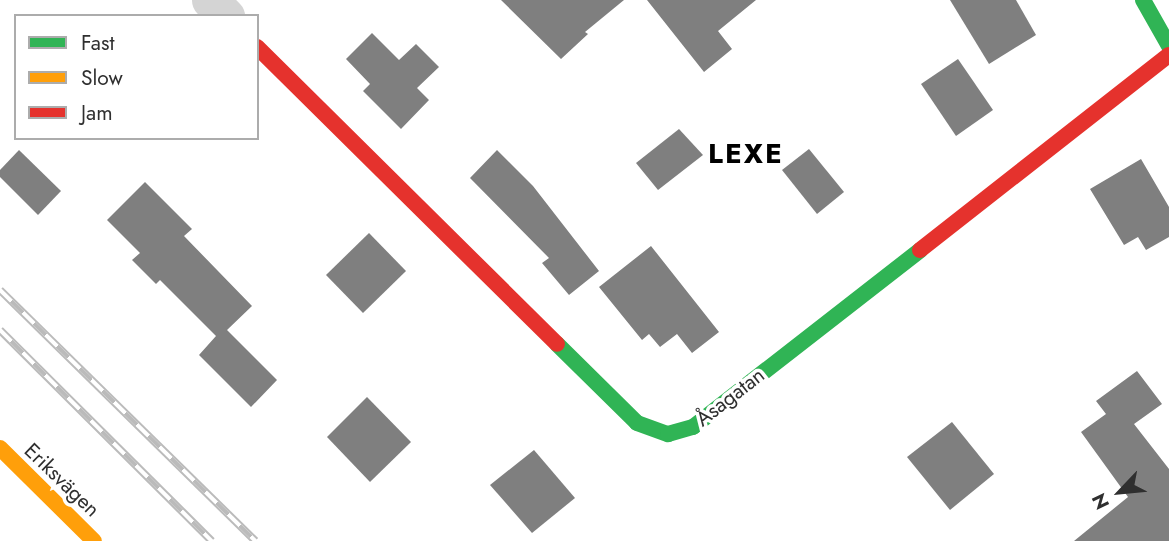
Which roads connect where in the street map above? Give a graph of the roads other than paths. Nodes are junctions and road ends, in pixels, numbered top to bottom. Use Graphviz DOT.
graph roads {
  1 [pos="210,0"];
  2 [pos="1143,0"];
  3 [pos="224,14"];
  4 [pos="1169,46"];
  5 [pos="259,49"];
  6 [pos="1169,55"];
  7 [pos="0,449"];
  8 [pos="94,541"];
  1 -- 3 [label="street"];
  2 -- 4 [label="street"];
  5 -- 6 [label="street, Åsagatan"];
  7 -- 8 [label="street, Eriksvägen"];
}
